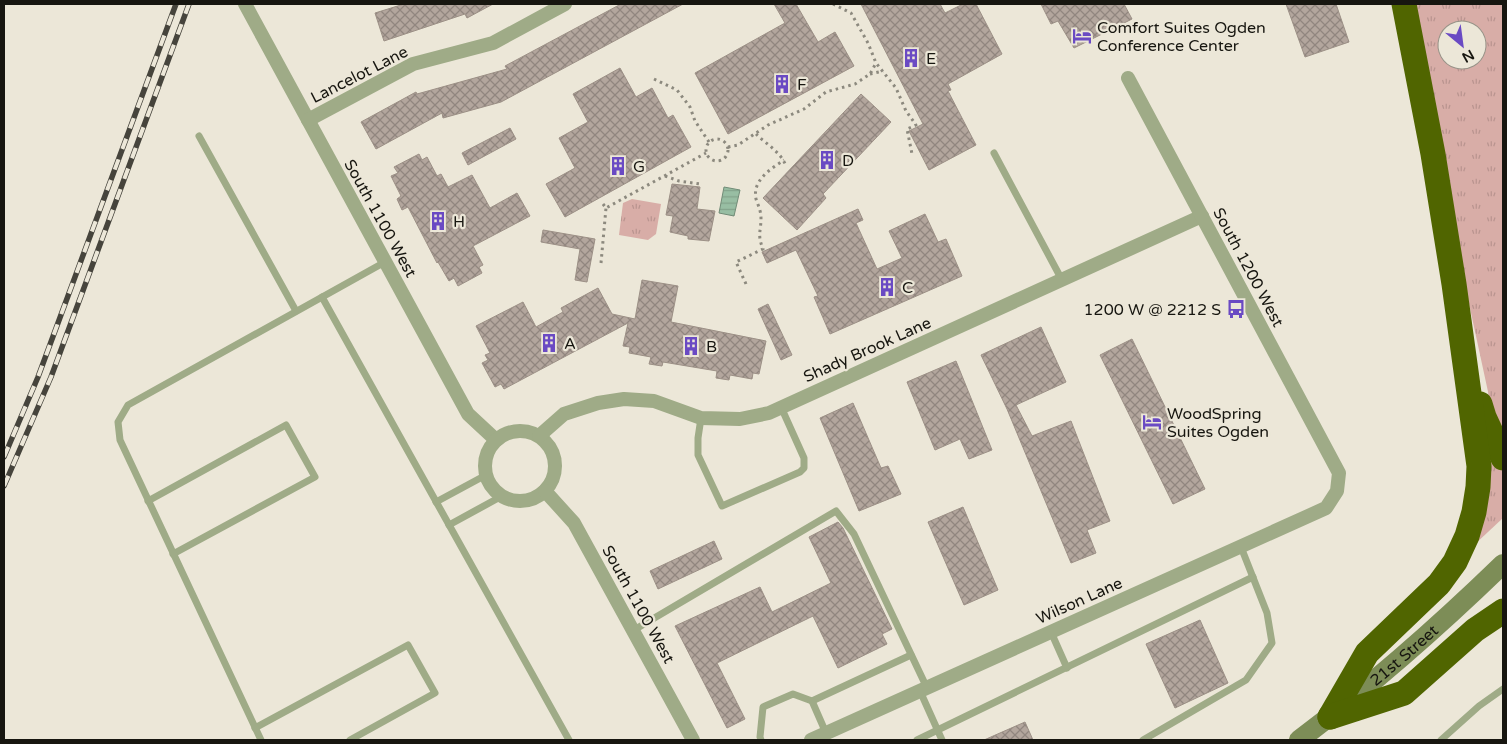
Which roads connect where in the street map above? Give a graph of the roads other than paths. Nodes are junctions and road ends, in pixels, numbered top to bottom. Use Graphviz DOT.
graph roads {
  1 [pos="245,4"];
  2 [pos="565,4"];
  3 [pos="1404,4"];
  4 [pos="1128,78"];
  5 [pos="308,120"];
  6 [pos="198,136"];
  7 [pos="994,153"];
  8 [pos="1202,216"];
  9 [pos="385,262"];
  10 [pos="1062,280"];
  11 [pos="322,297"];
  12 [pos="296,312"];
  13 [pos="1465,359"];
  14 [pos="781,407"];
  15 [pos="701,418"];
  16 [pos="539,436"];
  17 [pos="496,440"];
  18 [pos="1503,458"];
  19 [pos="1339,472"];
  20 [pos="486,475"];
  21 [pos="545,491"];
  22 [pos="502,496"];
  23 [pos="148,501"];
  24 [pos="436,502"];
  25 [pos="449,526"];
  26 [pos="1241,547"];
  27 [pos="173,554"];
  28 [pos="1503,564"];
  29 [pos="1253,577"];
  30 [pos="1503,611"];
  31 [pos="634,630"];
  32 [pos="1051,632"];
  33 [pos="912,655"];
  34 [pos="1067,668"];
  35 [pos="1503,689"];
  36 [pos="924,690"];
  37 [pos="812,701"];
  38 [pos="1330,717"];
  39 [pos="255,728"];
  40 [pos="938,730"];
  41 [pos="826,733"];
  42 [pos="260,740"];
  43 [pos="350,740"];
  44 [pos="569,740"];
  45 [pos="693,740"];
  46 [pos="761,740"];
  47 [pos="811,740"];
  48 [pos="917,740"];
  49 [pos="942,740"];
  50 [pos="1143,740"];
  51 [pos="1299,740"];
  52 [pos="1441,740"];
  1 -- 5 [label="street, South 1100 West"];
  2 -- 5 [label="street, Lancelot Lane"];
  3 -- 13 [label="highway"];
  4 -- 8 [label="street, South 1200 West"];
  5 -- 9 [label="street, South 1100 West"];
  6 -- 12 [label="lane"];
  7 -- 10 [label="lane"];
  8 -- 10 [label="street, Shady Brook Lane"];
  8 -- 19 [label="street, South 1200 West"];
  9 -- 11 [label="lane"];
  9 -- 17 [label="street, South 1100 West"];
  10 -- 14 [label="street, Shady Brook Lane"];
  11 -- 12 [label="lane"];
  11 -- 24 [label="lane"];
  12 -- 23 [label="lane"];
  13 -- 18 [label="highway"];
  13 -- 38 [label="highway"];
  14 -- 15 [label="street, Shady Brook Lane"];
  14 -- 15 [label="lane"];
  15 -- 16 [label="street, Shady Brook Lane"];
  16 -- 17 [label="street"];
  16 -- 21 [label="street"];
  17 -- 20 [label="street"];
  19 -- 26 [label="street, Wilson Lane"];
  20 -- 22 [label="street"];
  20 -- 24 [label="lane"];
  21 -- 22 [label="street"];
  21 -- 31 [label="street, South 1100 West"];
  22 -- 25 [label="lane"];
  23 -- 27 [label="lane"];
  23 -- 27 [label="lane"];
  24 -- 25 [label="lane"];
  25 -- 44 [label="lane"];
  26 -- 29 [label="lane"];
  26 -- 32 [label="street, Wilson Lane"];
  27 -- 39 [label="lane"];
  28 -- 38 [label="main road, 21st Street"];
  29 -- 34 [label="lane"];
  29 -- 50 [label="lane"];
  30 -- 38 [label="highway"];
  31 -- 33 [label="lane"];
  31 -- 45 [label="street, South 1100 West"];
  32 -- 34 [label="lane"];
  32 -- 36 [label="street, Wilson Lane"];
  33 -- 36 [label="lane"];
  33 -- 37 [label="lane"];
  34 -- 40 [label="lane"];
  35 -- 52 [label="lane"];
  36 -- 40 [label="lane"];
  36 -- 41 [label="street, Wilson Lane"];
  37 -- 41 [label="lane"];
  37 -- 46 [label="lane"];
  38 -- 51 [label="main road, 21st Street"];
  39 -- 42 [label="lane"];
  39 -- 43 [label="lane"];
  40 -- 48 [label="lane"];
  40 -- 49 [label="lane"];
  41 -- 47 [label="street, Wilson Lane"];
}
